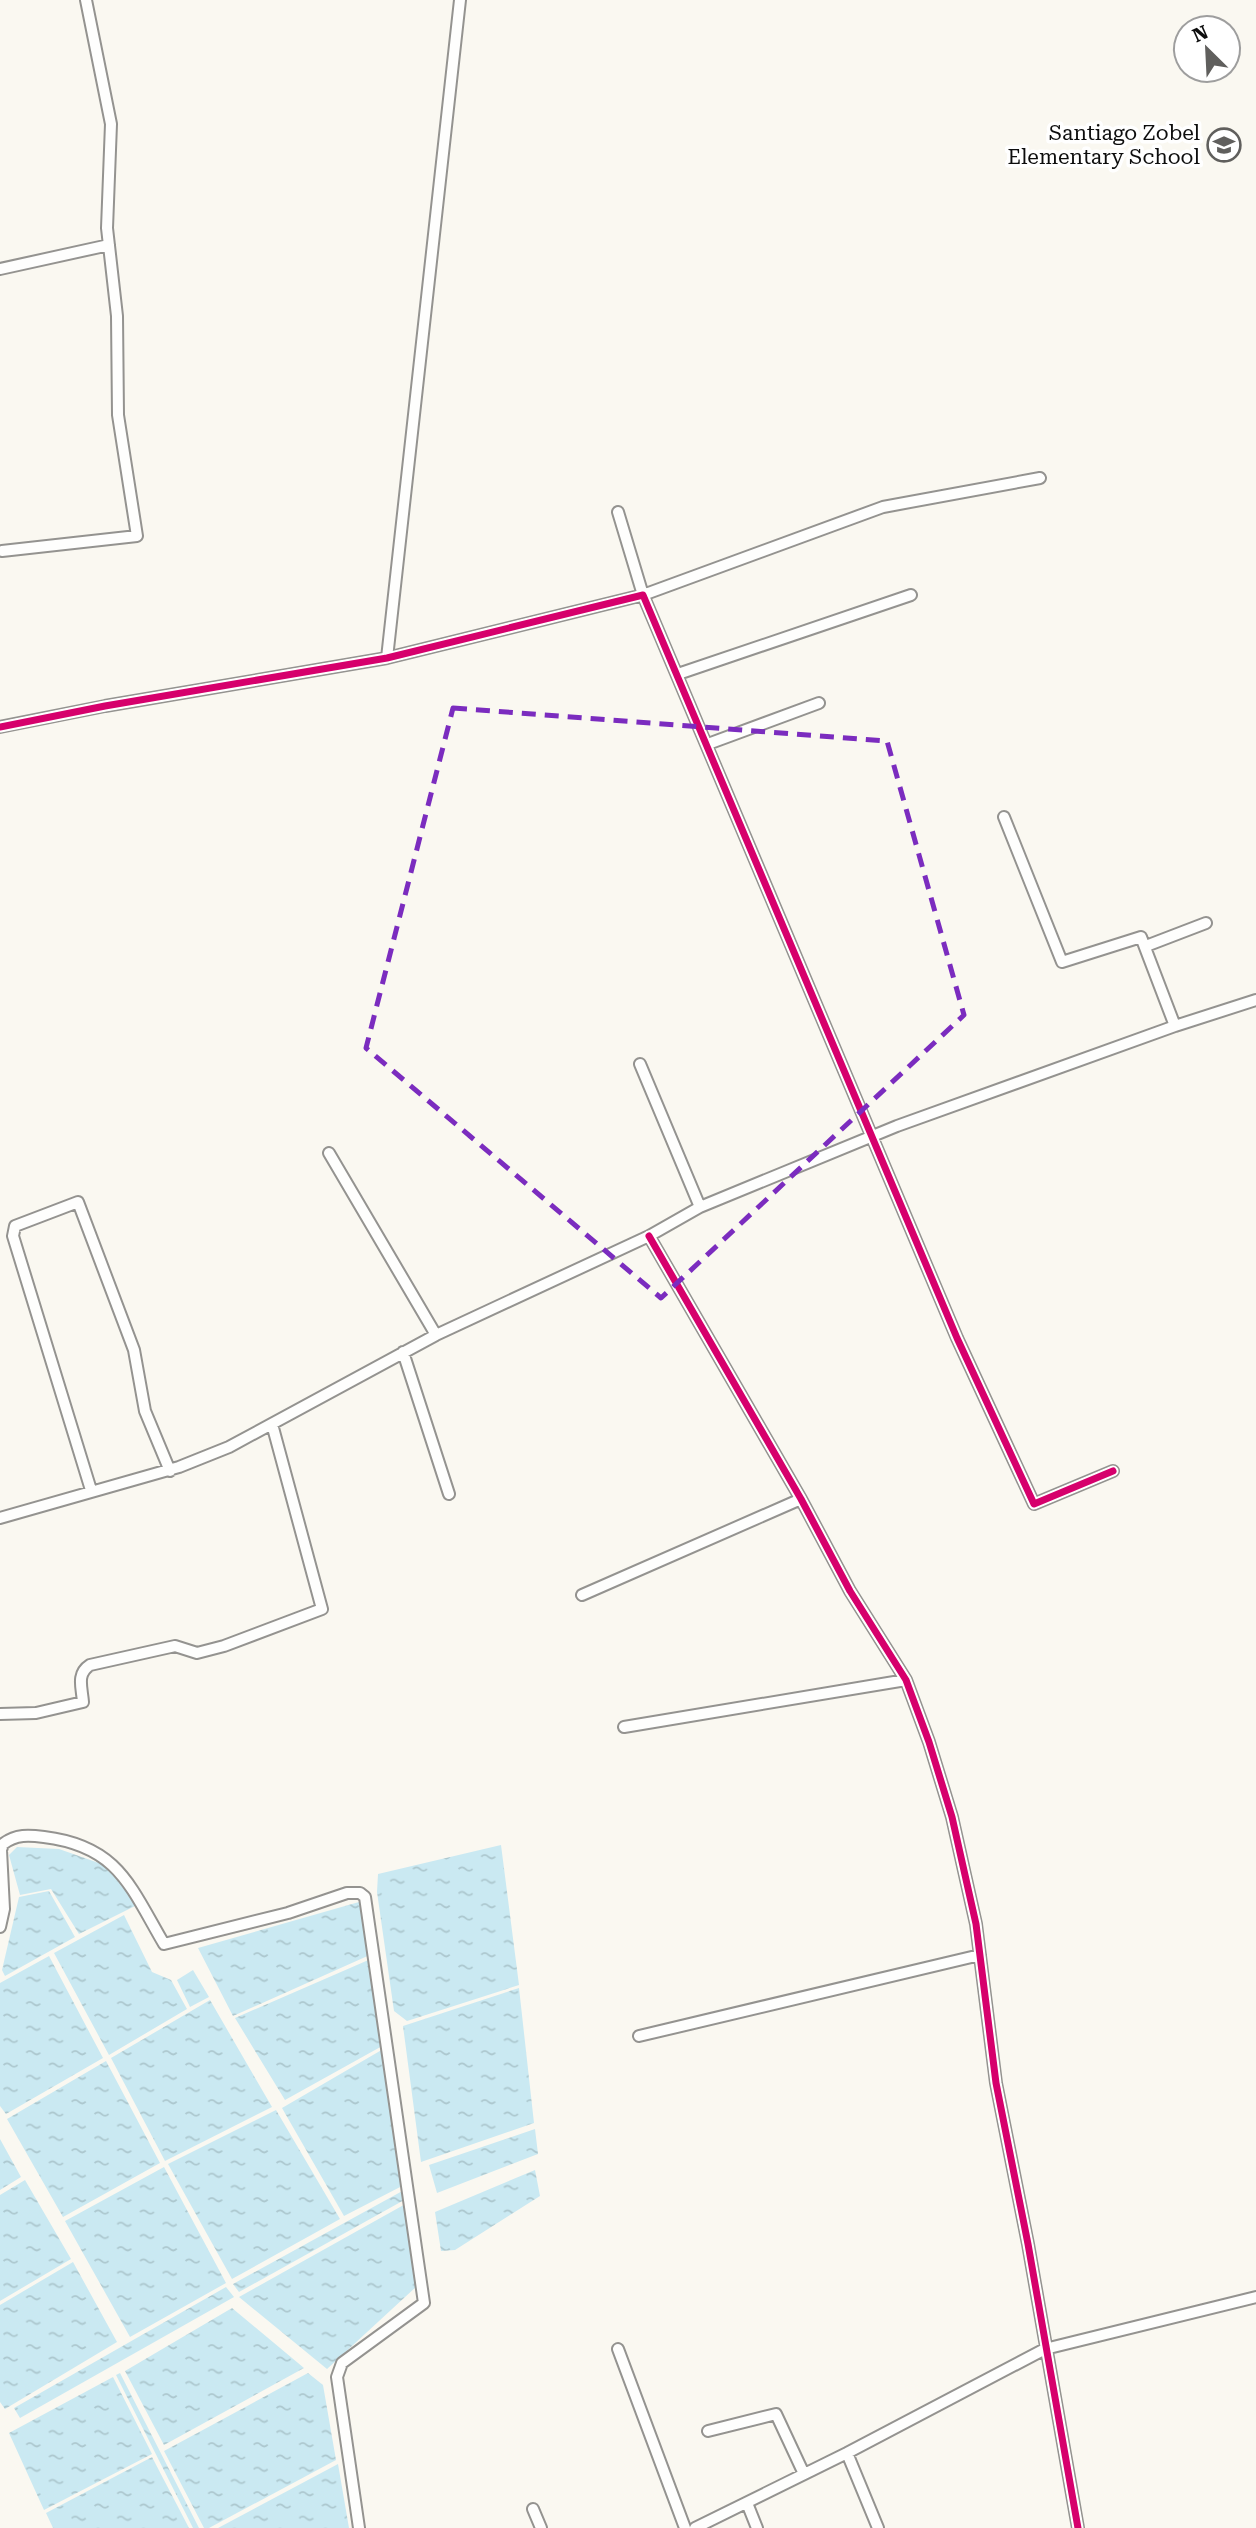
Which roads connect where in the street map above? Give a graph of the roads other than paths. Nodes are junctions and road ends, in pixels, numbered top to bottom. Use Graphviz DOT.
graph roads {
  1 [pos="86,0"];
  2 [pos="460,0"];
  3 [pos="109,245"];
  4 [pos="0,269"];
  5 [pos="1040,478"];
  6 [pos="618,512"];
  7 [pos="2,551"];
  8 [pos="643,595"];
  9 [pos="911,595"];
  10 [pos="387,658"];
  11 [pos="678,674"];
  12 [pos="819,703"];
  13 [pos="0,727"];
  14 [pos="708,744"];
  15 [pos="1004,817"];
  16 [pos="1206,923"];
  17 [pos="1146,946"];
  18 [pos="1256,1000"];
  19 [pos="1175,1026"];
  20 [pos="640,1065"];
  21 [pos="874,1137"];
  22 [pos="329,1153"];
  23 [pos="700,1207"];
  24 [pos="649,1236"];
  25 [pos="436,1335"];
  26 [pos="403,1352"];
  27 [pos="272,1424"];
  28 [pos="170,1471"];
  29 [pos="1113,1471"];
  30 [pos="91,1490"];
  31 [pos="449,1494"];
  32 [pos="801,1499"];
  33 [pos="0,1518"];
  34 [pos="582,1595"];
  35 [pos="906,1680"];
  36 [pos="0,1714"];
  37 [pos="624,1727"];
  38 [pos="0,1927"];
  39 [pos="981,1955"];
  40 [pos="639,2036"];
  41 [pos="1256,2297"];
  42 [pos="618,2349"];
  43 [pos="1045,2349"];
  44 [pos="708,2431"];
  45 [pos="848,2453"];
  46 [pos="804,2474"];
  47 [pos="747,2503"];
  48 [pos="533,2509"];
  49 [pos="359,2528"];
  50 [pos="541,2528"];
  51 [pos="685,2528"];
  52 [pos="695,2528"];
  53 [pos="757,2528"];
  54 [pos="878,2528"];
  55 [pos="1078,2528"];
  1 -- 3 [label="street"];
  2 -- 10 [label="street"];
  3 -- 4 [label="street"];
  3 -- 7 [label="street"];
  5 -- 8 [label="street"];
  6 -- 8 [label="street"];
  8 -- 10 [label="street"];
  8 -- 11 [label="street"];
  9 -- 11 [label="street"];
  10 -- 13 [label="street"];
  11 -- 14 [label="street"];
  12 -- 14 [label="street"];
  14 -- 21 [label="street"];
  15 -- 17 [label="street"];
  16 -- 17 [label="street"];
  17 -- 19 [label="street"];
  18 -- 19 [label="street"];
  19 -- 21 [label="street"];
  20 -- 23 [label="street"];
  21 -- 23 [label="street"];
  21 -- 29 [label="street"];
  22 -- 25 [label="street"];
  23 -- 24 [label="street"];
  24 -- 25 [label="street"];
  24 -- 32 [label="street"];
  25 -- 26 [label="street"];
  26 -- 27 [label="street"];
  26 -- 31 [label="street"];
  27 -- 28 [label="street"];
  27 -- 36 [label="street"];
  28 -- 30 [label="street"];
  28 -- 30 [label="street"];
  30 -- 33 [label="street"];
  32 -- 34 [label="street"];
  32 -- 35 [label="street"];
  35 -- 37 [label="street"];
  35 -- 39 [label="street"];
  38 -- 49 [label="street"];
  39 -- 40 [label="street"];
  39 -- 43 [label="street"];
  41 -- 43 [label="street"];
  42 -- 51 [label="street"];
  43 -- 45 [label="street"];
  43 -- 55 [label="street"];
  44 -- 46 [label="street"];
  45 -- 46 [label="street"];
  45 -- 54 [label="street"];
  46 -- 47 [label="street"];
  47 -- 52 [label="street"];
  47 -- 53 [label="street"];
  48 -- 50 [label="street"];
}
